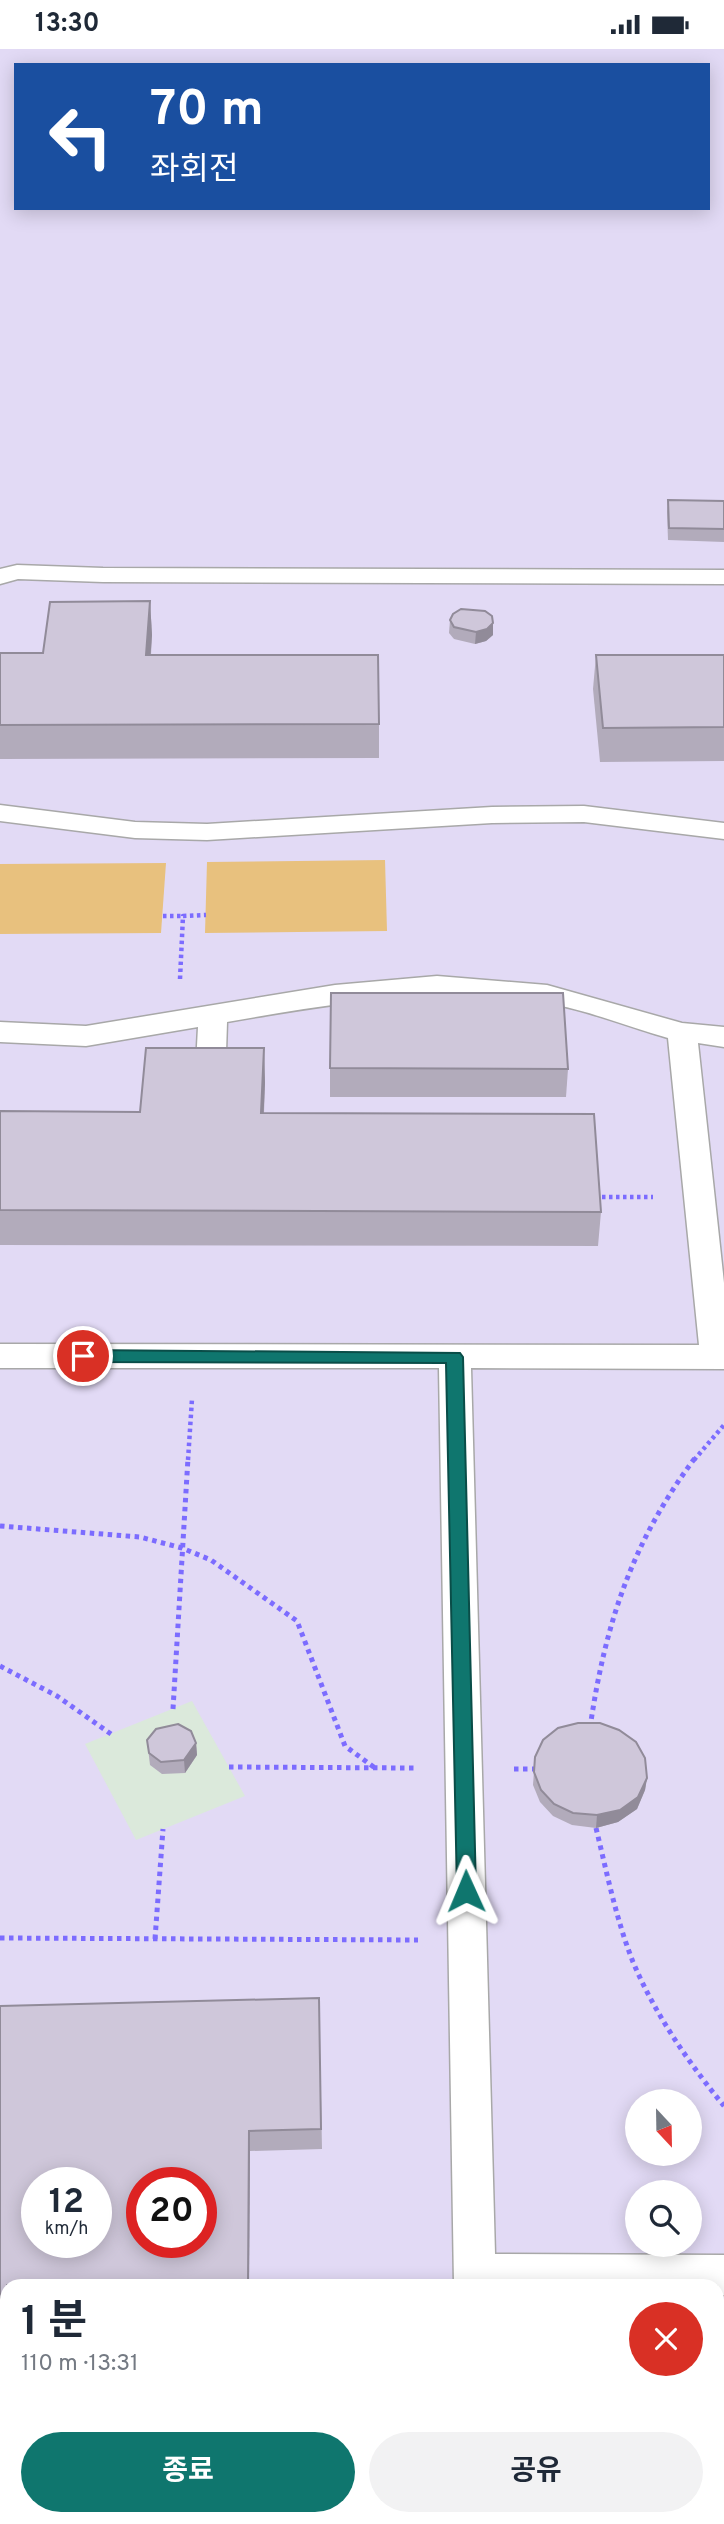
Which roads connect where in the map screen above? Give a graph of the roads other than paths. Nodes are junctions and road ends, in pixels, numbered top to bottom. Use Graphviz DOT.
graph roads {
  1 [pos="0,577"];
  2 [pos="724,577"];
  3 [pos="0,813"];
  4 [pos="724,831"];
  5 [pos="213,1016"];
  6 [pos="0,1033"];
  7 [pos="682,1033"];
  8 [pos="724,1037"];
  9 [pos="210,1083"];
  10 [pos="0,1356"];
  11 [pos="454,1357"];
  12 [pos="720,1357"];
  13 [pos="724,2275"];
  14 [pos="475,2279"];
  15 [pos="525,2279"];
  1 -- 2 [label="lane"];
  3 -- 4 [label="lane"];
  5 -- 6 [label="lane"];
  5 -- 7 [label="lane"];
  5 -- 9 [label="lane"];
  7 -- 8 [label="lane"];
  7 -- 12 [label="lane"];
  10 -- 11 [label="lane"];
  11 -- 12 [label="lane"];
  11 -- 14 [label="lane"];
  13 -- 15 [label="lane"];
}
